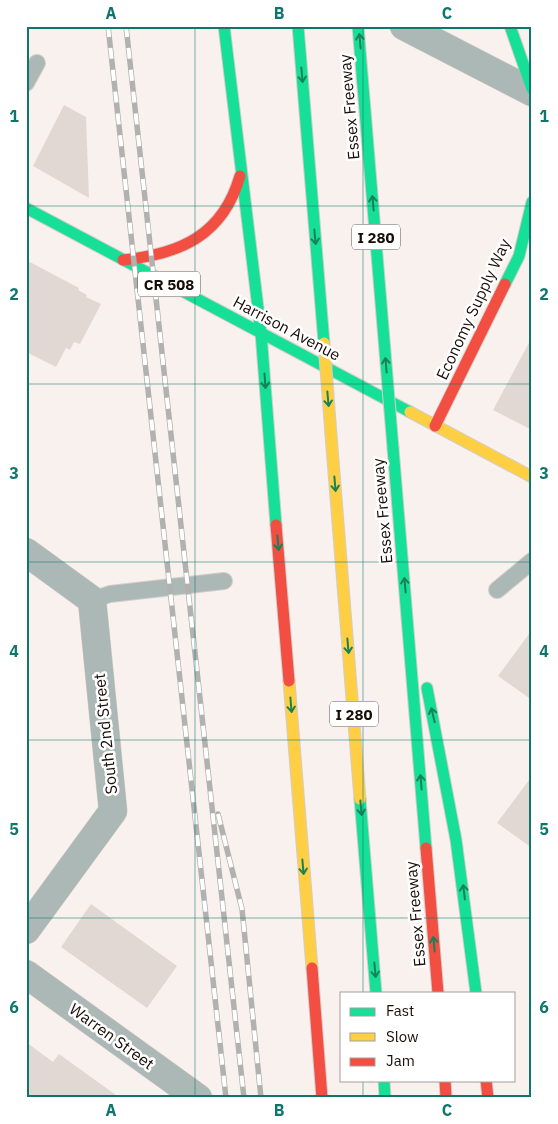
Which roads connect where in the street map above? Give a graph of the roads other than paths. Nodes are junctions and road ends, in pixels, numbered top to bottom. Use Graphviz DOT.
graph roads {
  1 [pos="224,26"];
  2 [pos="298,26"];
  3 [pos="358,26"];
  4 [pos="404,26"];
  5 [pos="510,26"];
  6 [pos="36,63"];
  7 [pos="26,83"];
  8 [pos="532,90"];
  9 [pos="241,169"];
  10 [pos="532,202"];
  11 [pos="26,208"];
  12 [pos="123,260"];
  13 [pos="261,333"];
  14 [pos="435,426"];
  15 [pos="532,477"];
  16 [pos="26,552"];
  17 [pos="532,561"];
  18 [pos="224,581"];
  19 [pos="497,590"];
  20 [pos="92,600"];
  21 [pos="408,617"];
  22 [pos="26,930"];
  23 [pos="26,974"];
  24 [pos="376,992"];
  25 [pos="438,992"];
  26 [pos="476,992"];
  27 [pos="384,1082"];
  28 [pos="445,1082"];
  29 [pos="486,1082"];
  30 [pos="198,1098"];
  31 [pos="322,1098"];
  32 [pos="385,1098"];
  33 [pos="446,1098"];
  34 [pos="488,1098"];
  1 -- 9 [label="main road"];
  2 -- 24 [label="main road, I 280, one-way, bridge"];
  21 -- 3 [label="main road, Essex Freeway / I 280, one-way, bridge"];
  4 -- 8 [label="street"];
  5 -- 8 [label="main road"];
  6 -- 7 [label="lane"];
  9 -- 12 [label="main road"];
  9 -- 13 [label="main road"];
  10 -- 14 [label="main road, Economy Supply Way"];
  11 -- 12 [label="main road, Harrison Avenue / CR 508"];
  12 -- 13 [label="main road, Harrison Avenue / CR 508"];
  13 -- 14 [label="main road, Harrison Avenue / CR 508"];
  13 -- 31 [label="main road, one-way"];
  14 -- 15 [label="main road, Harrison Avenue / CR 508"];
  16 -- 20 [label="street"];
  17 -- 19 [label="lane"];
  18 -- 20 [label="lane"];
  20 -- 22 [label="street, South 2nd Street"];
  25 -- 21 [label="main road, Essex Freeway / I 280, one-way"];
  26 -- 21 [label="main road, one-way"];
  23 -- 30 [label="street, Warren Street"];
  27 -- 32 [label="main road"];
  28 -- 33 [label="main road"];
  29 -- 34 [label="main road"];
}
